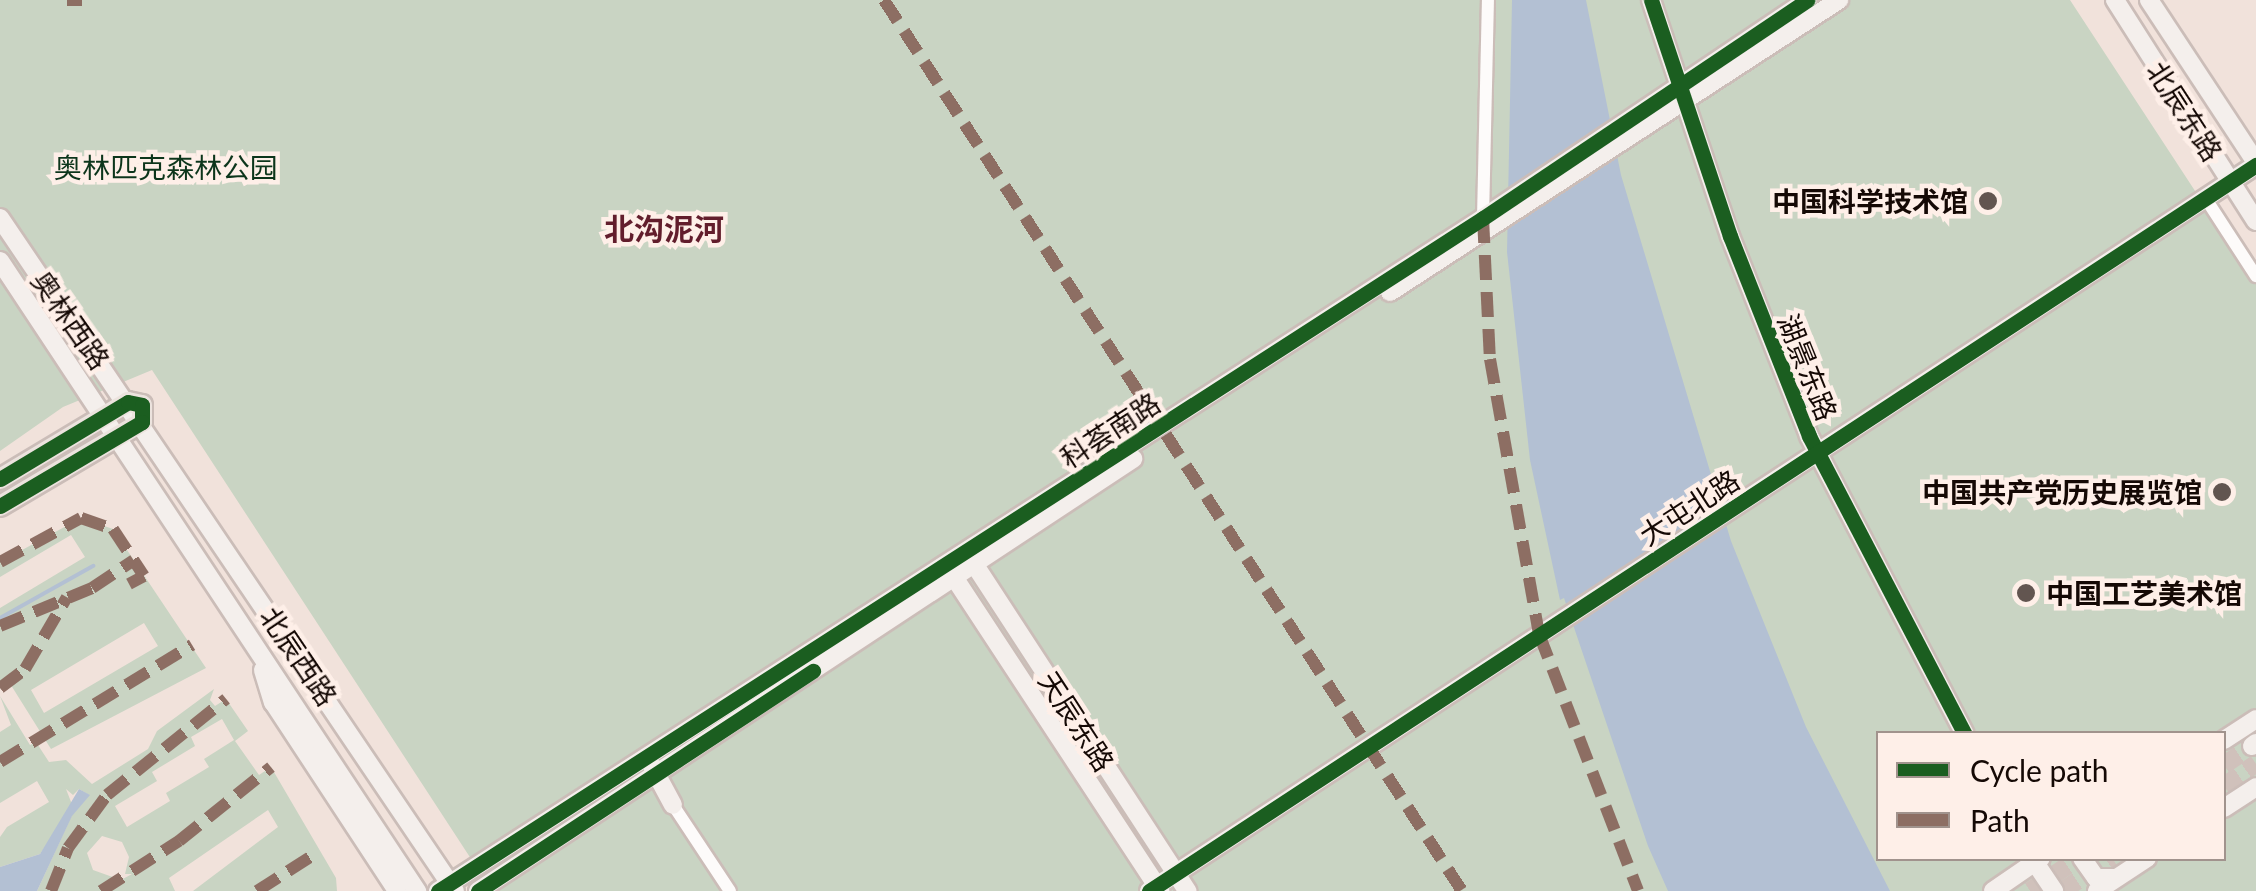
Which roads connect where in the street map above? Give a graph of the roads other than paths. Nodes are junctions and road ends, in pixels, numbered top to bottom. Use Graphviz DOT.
graph roads {
  1 [pos="1488,0"];
  2 [pos="1640,0"];
  3 [pos="1652,0"];
  4 [pos="1808,0"];
  5 [pos="1839,0"];
  6 [pos="2115,0"];
  7 [pos="2149,0"];
  8 [pos="1677,96"];
  9 [pos="2256,164"];
  10 [pos="2230,181"];
  11 [pos="2206,198"];
  12 [pos="1504,212"];
  13 [pos="0,218"];
  14 [pos="1483,218"];
  15 [pos="2256,221"];
  16 [pos="0,262"];
  17 [pos="2256,276"];
  18 [pos="128,402"];
  19 [pos="102,416"];
  20 [pos="142,422"];
  21 [pos="116,437"];
  22 [pos="1812,456"];
  23 [pos="0,479"];
  24 [pos="0,506"];
  25 [pos="970,559"];
  26 [pos="951,572"];
  27 [pos="258,650"];
  28 [pos="2256,719"];
  29 [pos="1950,731"];
  30 [pos="1962,731"];
  31 [pos="2226,739"];
  32 [pos="643,759"];
  33 [pos="654,775"];
  34 [pos="2256,787"];
  35 [pos="674,805"];
  36 [pos="2226,807"];
  37 [pos="2031,861"];
  38 [pos="2084,861"];
  39 [pos="2142,861"];
  40 [pos="401,866"];
  41 [pos="1177,874"];
  42 [pos="2116,878"];
  43 [pos="448,888"];
  44 [pos="1155,889"];
  45 [pos="397,891"];
  46 [pos="417,891"];
  47 [pos="425,891"];
  48 [pos="478,891"];
  49 [pos="730,891"];
  50 [pos="1187,891"];
  51 [pos="1994,891"];
  52 [pos="2043,891"];
  53 [pos="2054,891"];
  54 [pos="2097,891"];
  1 -- 14 [label="street"];
  2 -- 8 [label="street, 湖景东路"];
  3 -- 8 [label="street, 湖景东路"];
  4 -- 8 [label="street, 科荟南路"];
  5 -- 8 [label="street, 科荟南路"];
  6 -- 10 [label="street, 北辰东路"];
  7 -- 9 [label="street, 北辰东路"];
  8 -- 12 [label="street, 科荟南路"];
  8 -- 22 [label="street, 湖景东路"];
  9 -- 10 [label="street, 大屯北路"];
  10 -- 11 [label="street, 大屯北路"];
  10 -- 15 [label="street, 北辰东路"];
  11 -- 17 [label="street, 北辰东路"];
  11 -- 22 [label="street, 大屯北路"];
  12 -- 14 [label="street, 科荟南路"];
  12 -- 25 [label="street, 科荟南路"];
  13 -- 18 [label="street, 奥林西路"];
  14 -- 25 [label="street, 科荟南路"];
  16 -- 19 [label="street, 奥林西路"];
  18 -- 19 [label="main road"];
  18 -- 20 [label="main road"];
  19 -- 21 [label="street, 奥林西路"];
  19 -- 23 [label="main road"];
  20 -- 21 [label="main road"];
  20 -- 43 [label="street, 北辰西路"];
  21 -- 24 [label="main road"];
  21 -- 27 [label="street, 北辰西路"];
  22 -- 29 [label="street, 湖景东路"];
  22 -- 30 [label="street, 湖景东路"];
  22 -- 41 [label="street, 大屯北路"];
  25 -- 26 [label="street, 科荟南路"];
  25 -- 41 [label="street, 天辰东路"];
  26 -- 32 [label="street, 科荟南路"];
  26 -- 33 [label="street, 科荟南路"];
  26 -- 44 [label="street, 天辰东路"];
  27 -- 40 [label="street, 北辰西路"];
  27 -- 45 [label="street"];
  28 -- 31 [label="street"];
  32 -- 33 [label="street"];
  32 -- 43 [label="street, 科荟南路"];
  33 -- 35 [label="street"];
  33 -- 48 [label="street, 科荟南路"];
  34 -- 36 [label="street"];
  35 -- 49 [label="street"];
  37 -- 51 [label="street"];
  37 -- 52 [label="street"];
  37 -- 53 [label="street"];
  38 -- 42 [label="street"];
  39 -- 42 [label="street"];
  40 -- 46 [label="street, 北辰西路"];
  40 -- 47 [label="street"];
  41 -- 44 [label="street, 大屯北路"];
  41 -- 50 [label="street, 天辰东路"];
  42 -- 54 [label="street"];
}
